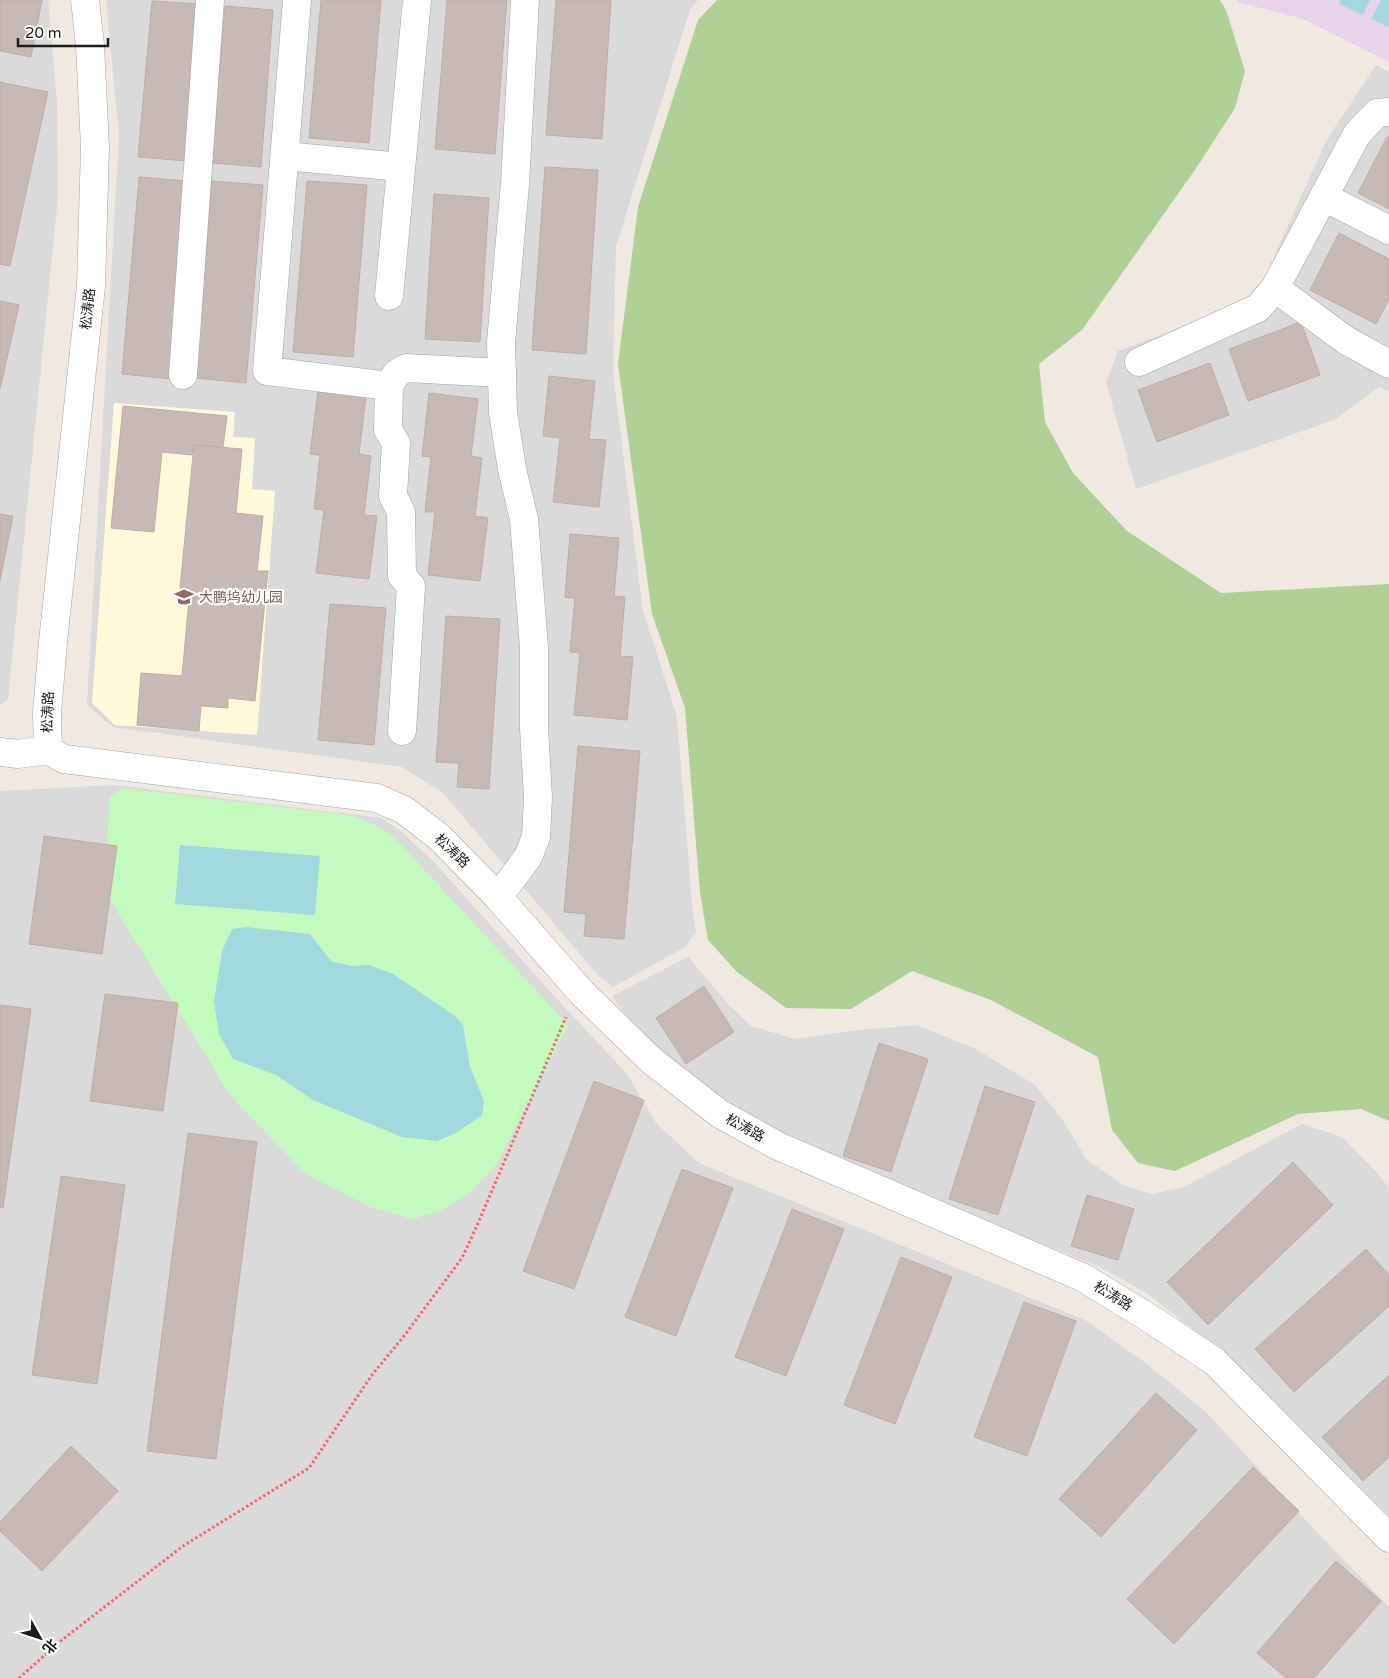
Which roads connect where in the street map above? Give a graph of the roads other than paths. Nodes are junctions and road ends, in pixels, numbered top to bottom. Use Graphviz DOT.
graph roads {
  1 [pos="85,0"];
  2 [pos="210,0"];
  3 [pos="297,0"];
  4 [pos="417,0"];
  5 [pos="525,0"];
  6 [pos="1389,112"];
  7 [pos="285,156"];
  8 [pos="401,167"];
  9 [pos="1324,197"];
  10 [pos="1389,230"];
  11 [pos="1275,288"];
  12 [pos="389,296"];
  13 [pos="1139,362"];
  14 [pos="1389,364"];
  15 [pos="502,373"];
  16 [pos="183,375"];
  17 [pos="389,386"];
  18 [pos="402,731"];
  19 [pos="48,750"];
  20 [pos="0,752"];
  21 [pos="498,897"];
  22 [pos="1389,1538"];
  1 -- 19 [label="street, 松涛路"];
  2 -- 16 [label="street"];
  3 -- 7 [label="street"];
  4 -- 8 [label="street"];
  5 -- 15 [label="street"];
  6 -- 9 [label="street"];
  7 -- 8 [label="street"];
  7 -- 17 [label="street"];
  8 -- 12 [label="street"];
  9 -- 10 [label="street"];
  9 -- 11 [label="street"];
  11 -- 13 [label="street"];
  11 -- 14 [label="street"];
  15 -- 17 [label="street"];
  15 -- 21 [label="street"];
  17 -- 18 [label="street"];
  19 -- 20 [label="street"];
  19 -- 21 [label="street, 松涛路"];
  21 -- 22 [label="street, 松涛路"];
}
